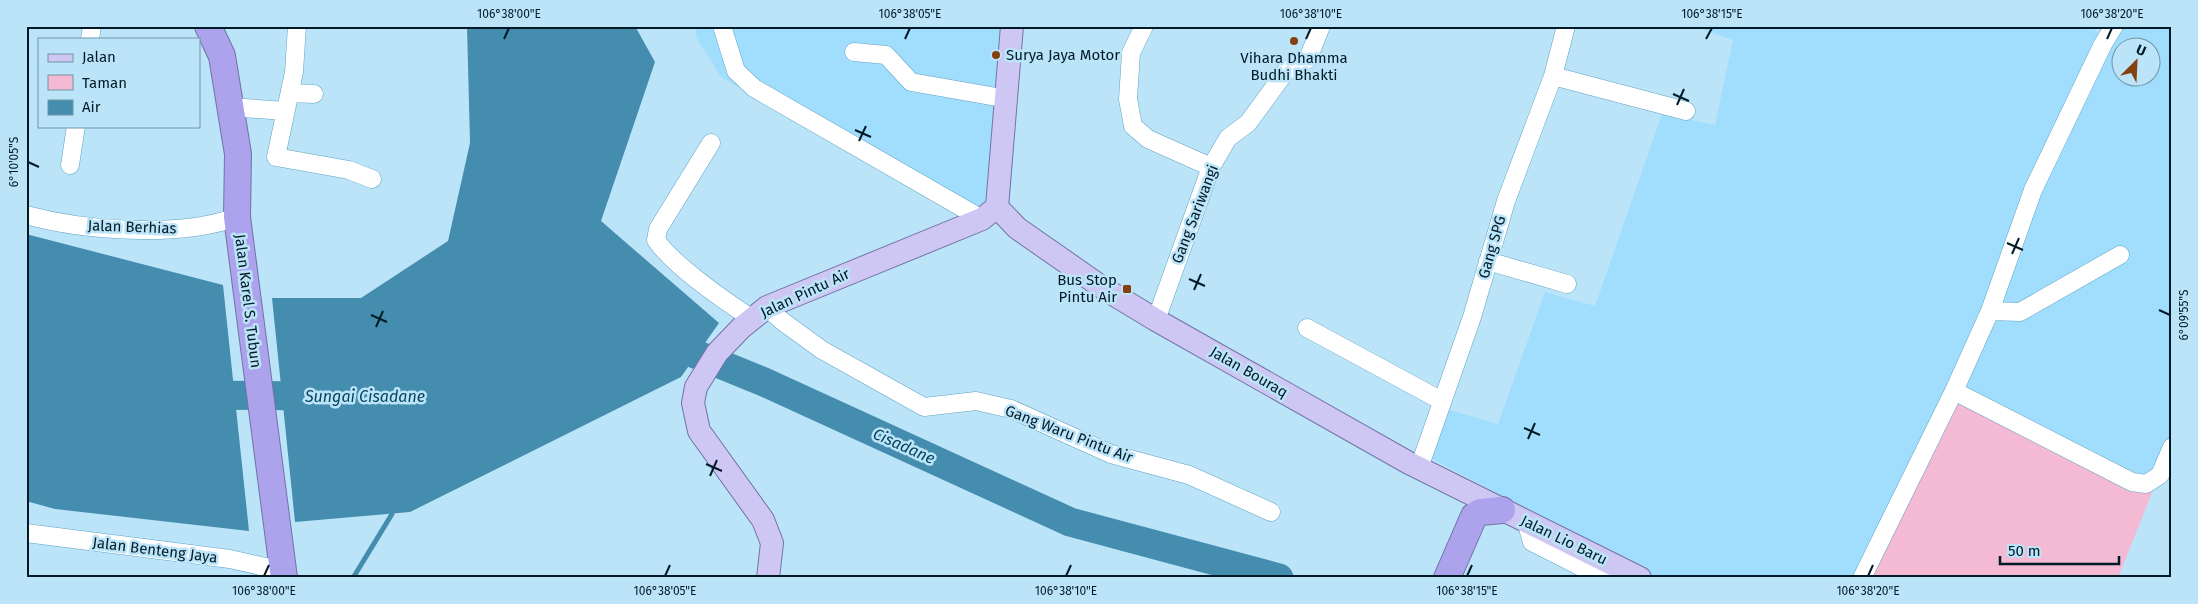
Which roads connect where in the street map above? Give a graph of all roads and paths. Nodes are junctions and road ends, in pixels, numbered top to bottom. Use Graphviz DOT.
graph roads {
  1 [pos="208,26"];
  2 [pos="297,26"];
  3 [pos="722,26"];
  4 [pos="1012,26"];
  5 [pos="1144,26"];
  6 [pos="1321,26"];
  7 [pos="1566,26"];
  8 [pos="2114,26"];
  9 [pos="854,52"];
  10 [pos="1553,76"];
  11 [pos="290,93"];
  12 [pos="314,94"];
  13 [pos="1008,99"];
  14 [pos="230,107"];
  15 [pos="286,111"];
  16 [pos="1686,111"];
  17 [pos="76,128"];
  18 [pos="711,143"];
  19 [pos="70,165"];
  20 [pos="1211,167"];
  21 [pos="372,179"];
  22 [pos="990,213"];
  23 [pos="26,215"];
  24 [pos="237,217"];
  25 [pos="2120,255"];
  26 [pos="1488,261"];
  27 [pos="1567,284"];
  28 [pos="1990,311"];
  29 [pos="753,318"];
  30 [pos="1156,320"];
  31 [pos="1307,328"];
  32 [pos="1954,391"];
  33 [pos="1442,401"];
  34 [pos="2172,447"];
  35 [pos="1419,468"];
  36 [pos="1271,512"];
  37 [pos="1514,516"];
  38 [pos="26,534"];
  39 [pos="284,574"];
  40 [pos="768,578"];
  41 [pos="1447,578"];
  42 [pos="1603,578"];
  43 [pos="1640,578"];
  44 [pos="1862,578"];
  1 -- 14 [label="highway, Jalan Karel S. Tubun"];
  2 -- 11 [label="street"];
  3 -- 22 [label="street"];
  4 -- 13 [label="main road"];
  5 -- 20 [label="street"];
  6 -- 20 [label="street, Gang Sariwangi"];
  7 -- 10 [label="street, Gang SPG"];
  8 -- 28 [label="street"];
  9 -- 13 [label="street"];
  10 -- 16 [label="street"];
  10 -- 26 [label="street, Gang SPG"];
  11 -- 12 [label="street"];
  11 -- 15 [label="street"];
  13 -- 22 [label="main road"];
  14 -- 15 [label="street"];
  14 -- 24 [label="highway, Jalan Karel S. Tubun"];
  15 -- 21 [label="street"];
  17 -- 19 [label="street"];
  18 -- 29 [label="street, Gang Waru Pintu Air"];
  20 -- 30 [label="street, Gang Sariwangi"];
  22 -- 29 [label="main road, Jalan Pintu Air"];
  22 -- 30 [label="main road, Jalan Bouraq"];
  23 -- 24 [label="street, Jalan Berhias"];
  24 -- 39 [label="highway, Jalan Karel S. Tubun"];
  25 -- 28 [label="street"];
  26 -- 27 [label="street"];
  26 -- 33 [label="street, Gang SPG"];
  28 -- 32 [label="street"];
  29 -- 36 [label="street, Gang Waru Pintu Air"];
  29 -- 40 [label="main road, Jalan Pintu Air"];
  30 -- 35 [label="main road, Jalan Bouraq"];
  31 -- 33 [label="street"];
  32 -- 34 [label="street"];
  32 -- 44 [label="street"];
  33 -- 35 [label="street, Gang SPG"];
  35 -- 37 [label="main road, Jalan Bouraq"];
  37 -- 41 [label="highway"];
  37 -- 42 [label="street"];
  37 -- 43 [label="main road, Jalan Lio Baru"];
  38 -- 39 [label="street, Jalan Benteng Jaya"];
}
